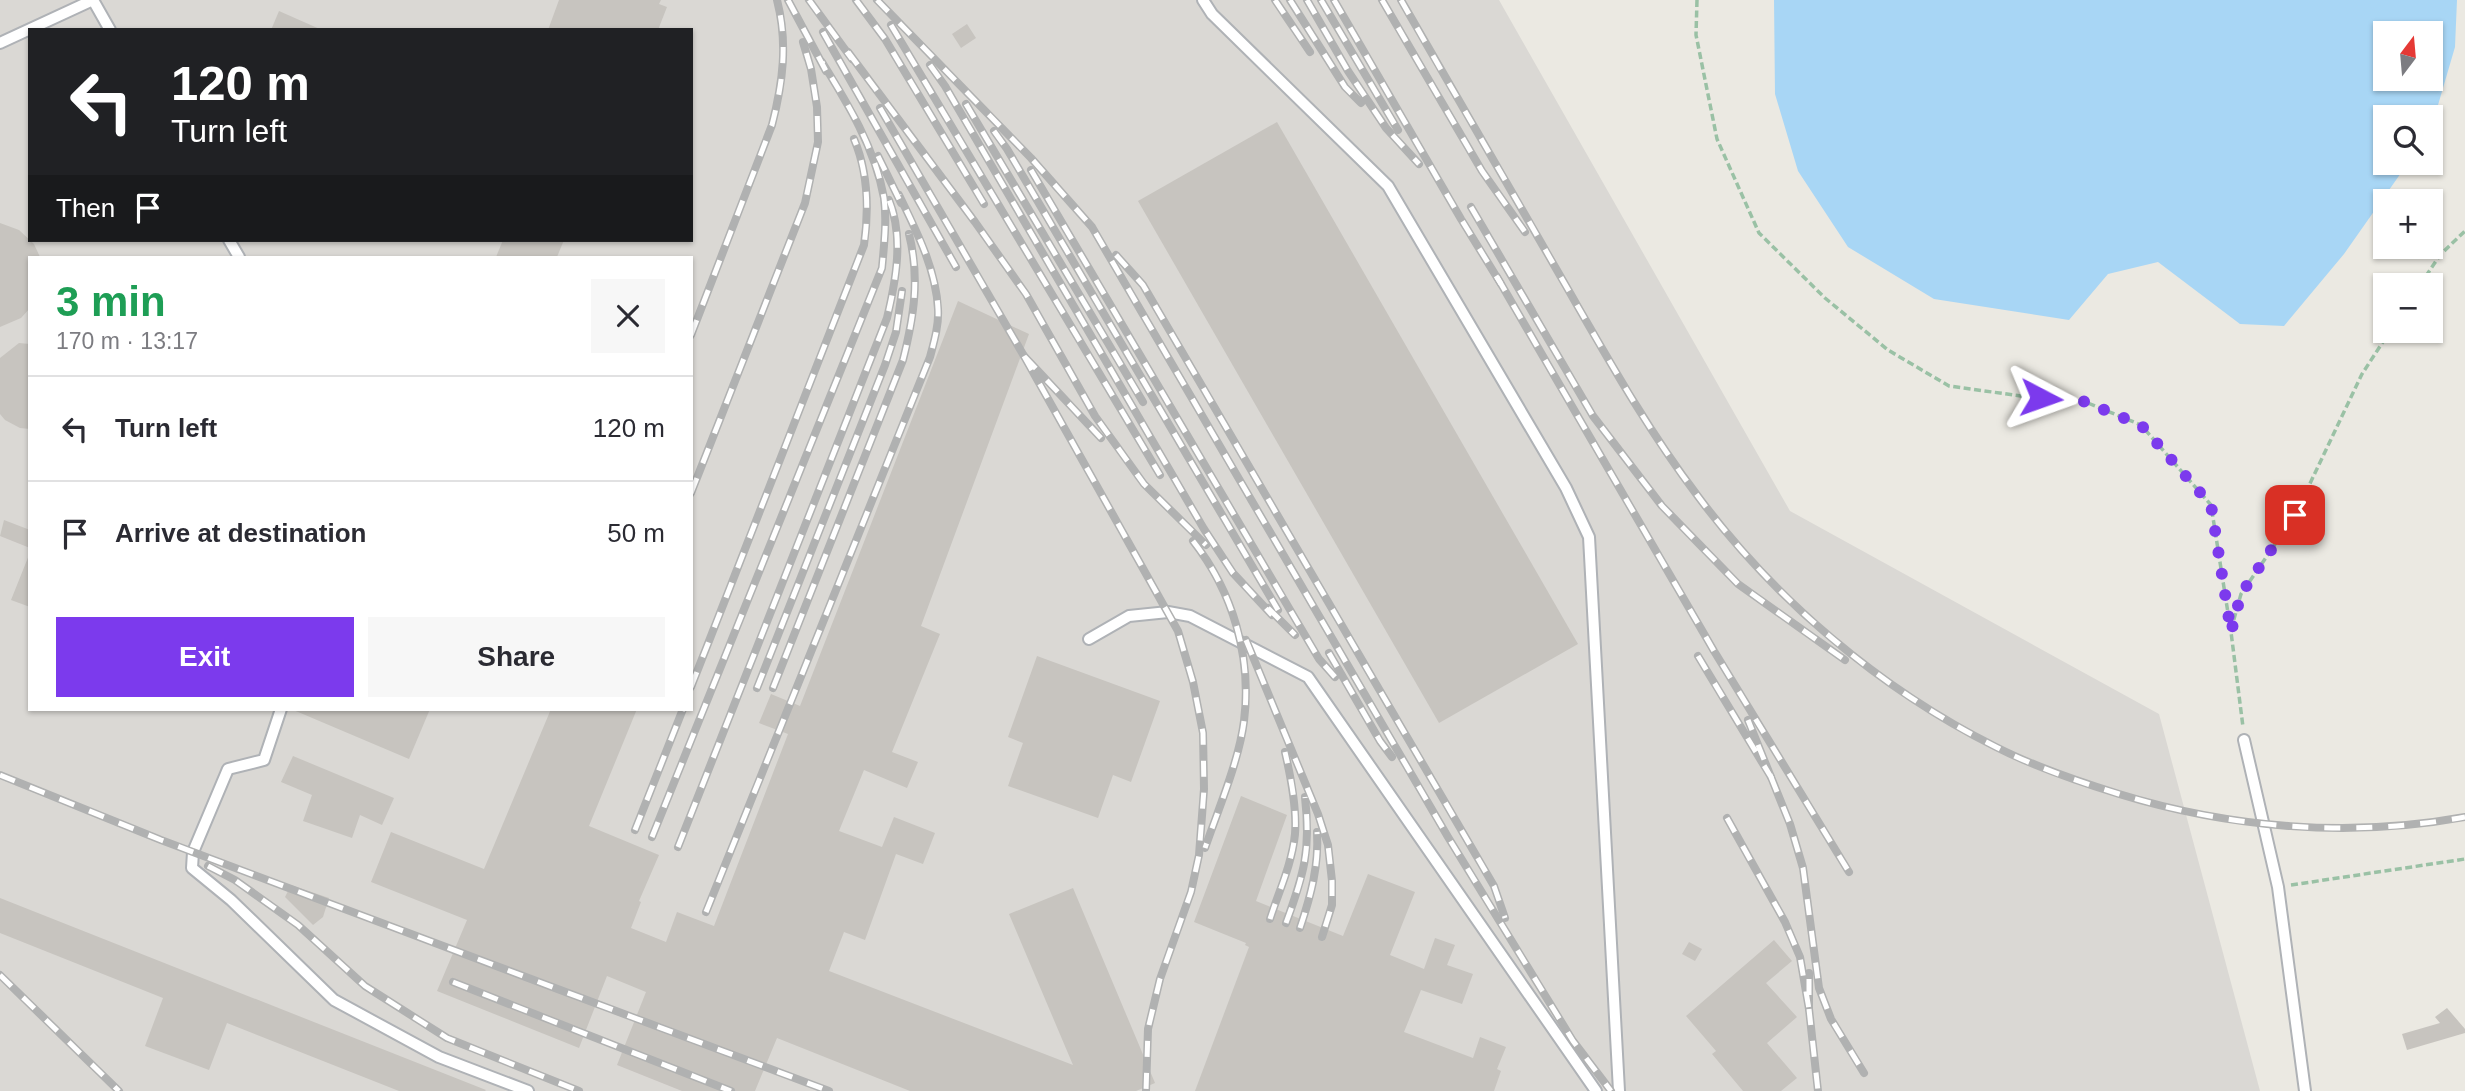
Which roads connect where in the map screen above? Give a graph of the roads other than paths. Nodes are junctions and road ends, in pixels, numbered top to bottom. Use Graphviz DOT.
graph roads {
  1 [pos="93,0"];
  2 [pos="1203,0"];
  3 [pos="32,28"];
  4 [pos="109,28"];
  5 [pos="28,30"];
  6 [pos="0,43"];
  7 [pos="1089,639"];
  8 [pos="280,711"];
  9 [pos="2244,740"];
  10 [pos="528,1091"];
  11 [pos="1596,1091"];
  12 [pos="1619,1091"];
  13 [pos="2305,1091"];
  1 -- 3 [label="lane"];
  1 -- 4 [label="lane"];
  2 -- 12 [label="lane"];
  5 -- 6 [label="lane"];
  7 -- 11 [label="lane"];
  8 -- 10 [label="lane"];
  9 -- 13 [label="lane"];
}
